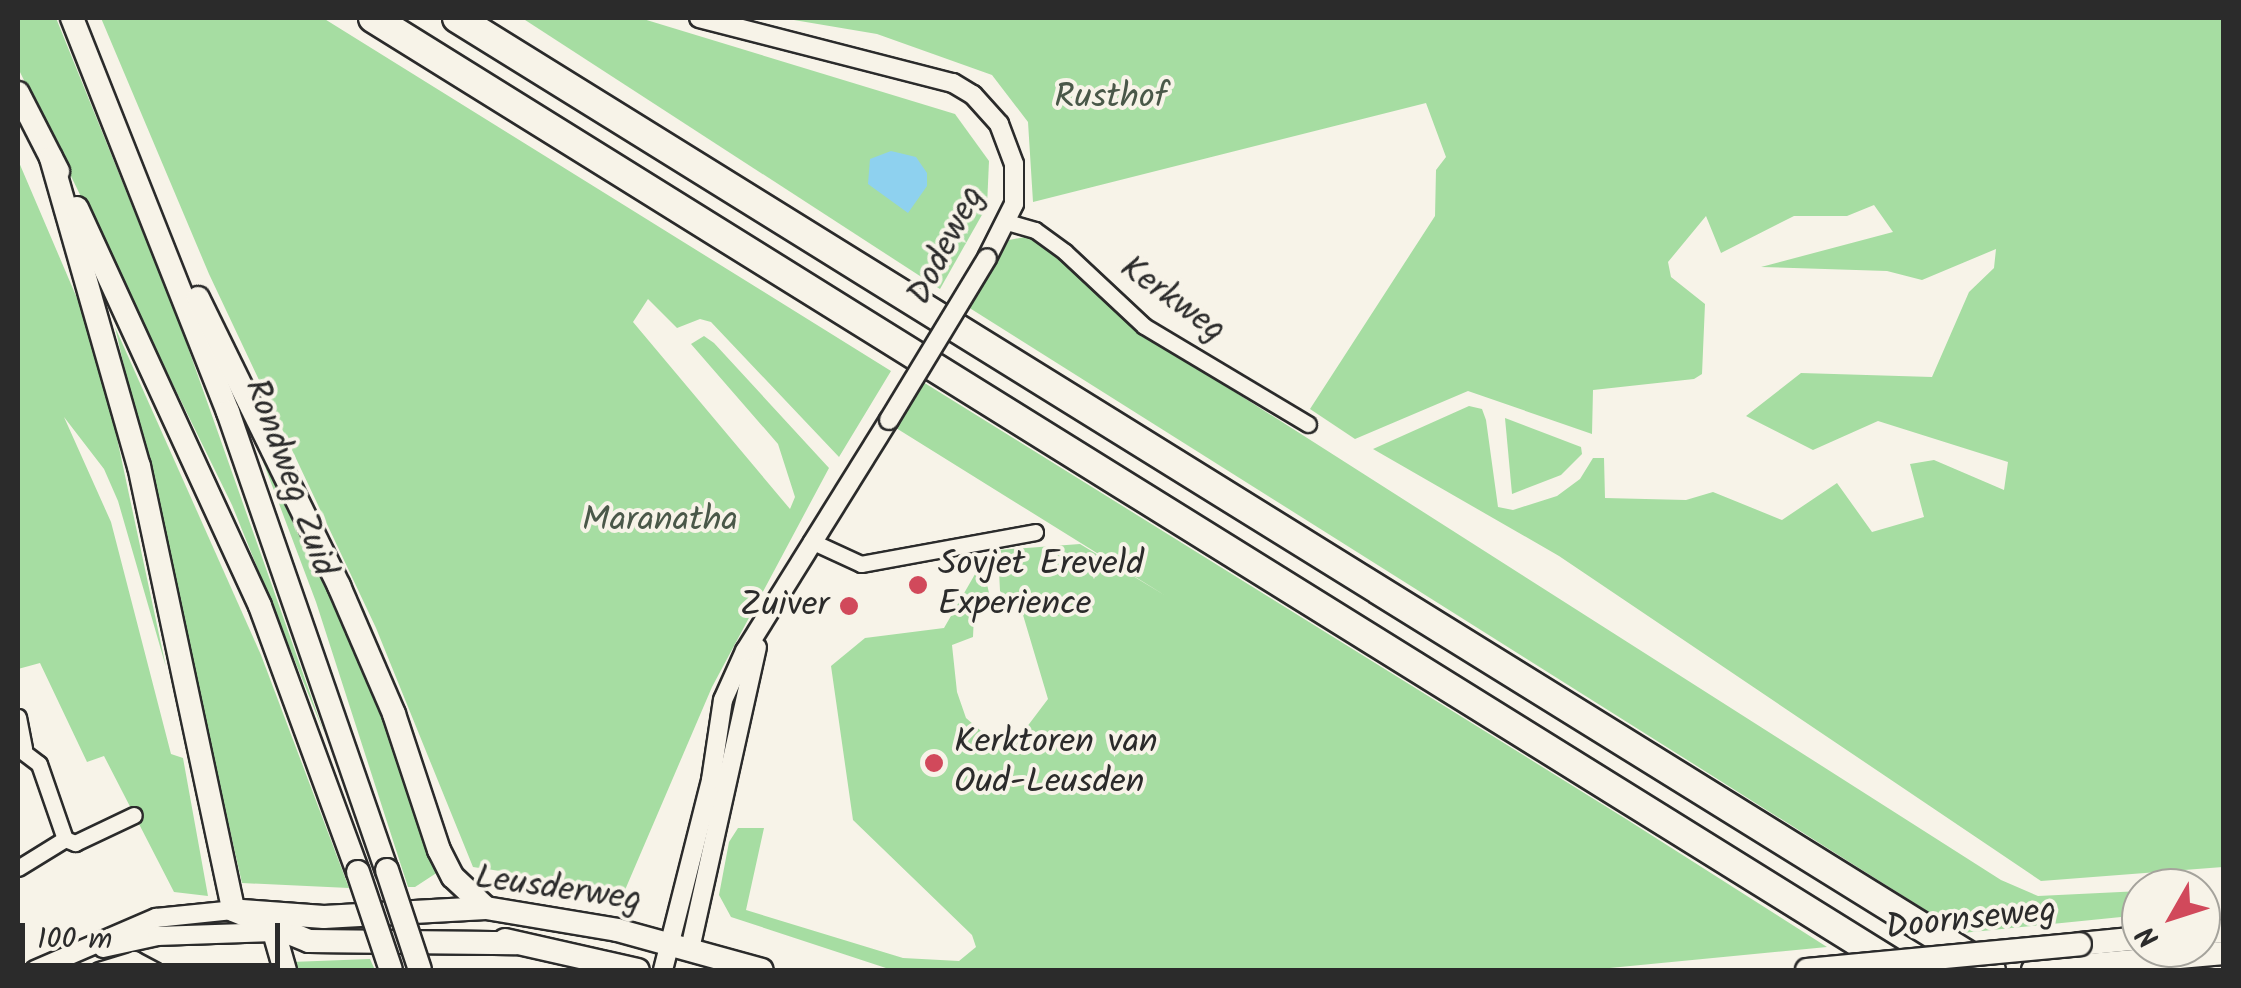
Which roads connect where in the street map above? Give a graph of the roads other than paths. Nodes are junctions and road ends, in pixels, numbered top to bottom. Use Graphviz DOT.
graph roads {
  1 [pos="72,18"];
  2 [pos="373,18"];
  3 [pos="458,18"];
  4 [pos="474,18"];
  5 [pos="699,18"];
  6 [pos="501,43"];
  7 [pos="18,93"];
  8 [pos="51,158"];
  9 [pos="155,220"];
  10 [pos="1007,222"];
  11 [pos="1308,424"];
  12 [pos="1036,532"];
  13 [pos="810,541"];
  14 [pos="18,717"];
  15 [pos="21,748"];
  16 [pos="134,815"];
  17 [pos="65,839"];
  18 [pos="18,868"];
  19 [pos="486,908"];
  20 [pos="233,910"];
  21 [pos="314,916"];
  22 [pos="416,916"];
  23 [pos="274,932"];
  24 [pos="126,934"];
  25 [pos="2121,940"];
  26 [pos="516,943"];
  27 [pos="2224,953"];
  28 [pos="682,954"];
  29 [pos="152,966"];
  30 [pos="35,970"];
  31 [pos="99,970"];
  32 [pos="285,970"];
  33 [pos="391,970"];
  34 [pos="420,970"];
  35 [pos="638,970"];
  36 [pos="663,970"];
  37 [pos="762,970"];
  38 [pos="1807,970"];
  39 [pos="1903,970"];
  40 [pos="1990,970"];
  41 [pos="2032,970"];
  1 -- 9 [label="main road, Rondweg Zuid"];
  2 -- 39 [label="highway"];
  3 -- 6 [label="highway"];
  4 -- 6 [label="highway"];
  5 -- 10 [label="street, Dodeweg"];
  6 -- 40 [label="highway"];
  7 -- 8 [label="main road, Rondweg Zuid"];
  8 -- 20 [label="main road"];
  8 -- 33 [label="main road, Rondweg Zuid, bridge"];
  9 -- 19 [label="main road"];
  9 -- 34 [label="main road, Rondweg Zuid, bridge"];
  10 -- 11 [label="street, Kerkweg"];
  10 -- 13 [label="street, Dodeweg, bridge"];
  12 -- 13 [label="street"];
  13 -- 28 [label="street, Dodeweg"];
  14 -- 15 [label="street"];
  15 -- 17 [label="street"];
  16 -- 17 [label="street"];
  17 -- 18 [label="street"];
  19 -- 22 [label="main road, Leusderweg"];
  19 -- 28 [label="main road, Leusderweg"];
  20 -- 21 [label="main road, Leusderweg"];
  20 -- 23 [label="main road"];
  20 -- 24 [label="street, Leusderweg"];
  21 -- 22 [label="main road, Leusderweg"];
  21 -- 23 [label="main road, Leusderweg"];
  22 -- 26 [label="main road, Leusderweg"];
  23 -- 24 [label="street, Leusderweg"];
  23 -- 26 [label="main road, Leusderweg"];
  23 -- 32 [label="main road"];
  24 -- 30 [label="street, Leusderweg"];
  25 -- 38 [label="main road, Doornseweg, bridge"];
  26 -- 35 [label="main road, Leusderweg"];
  27 -- 41 [label="main road, Doornseweg"];
  28 -- 36 [label="street, Dodeweg"];
  28 -- 37 [label="main road"];
  29 -- 31 [label="street"];
}
